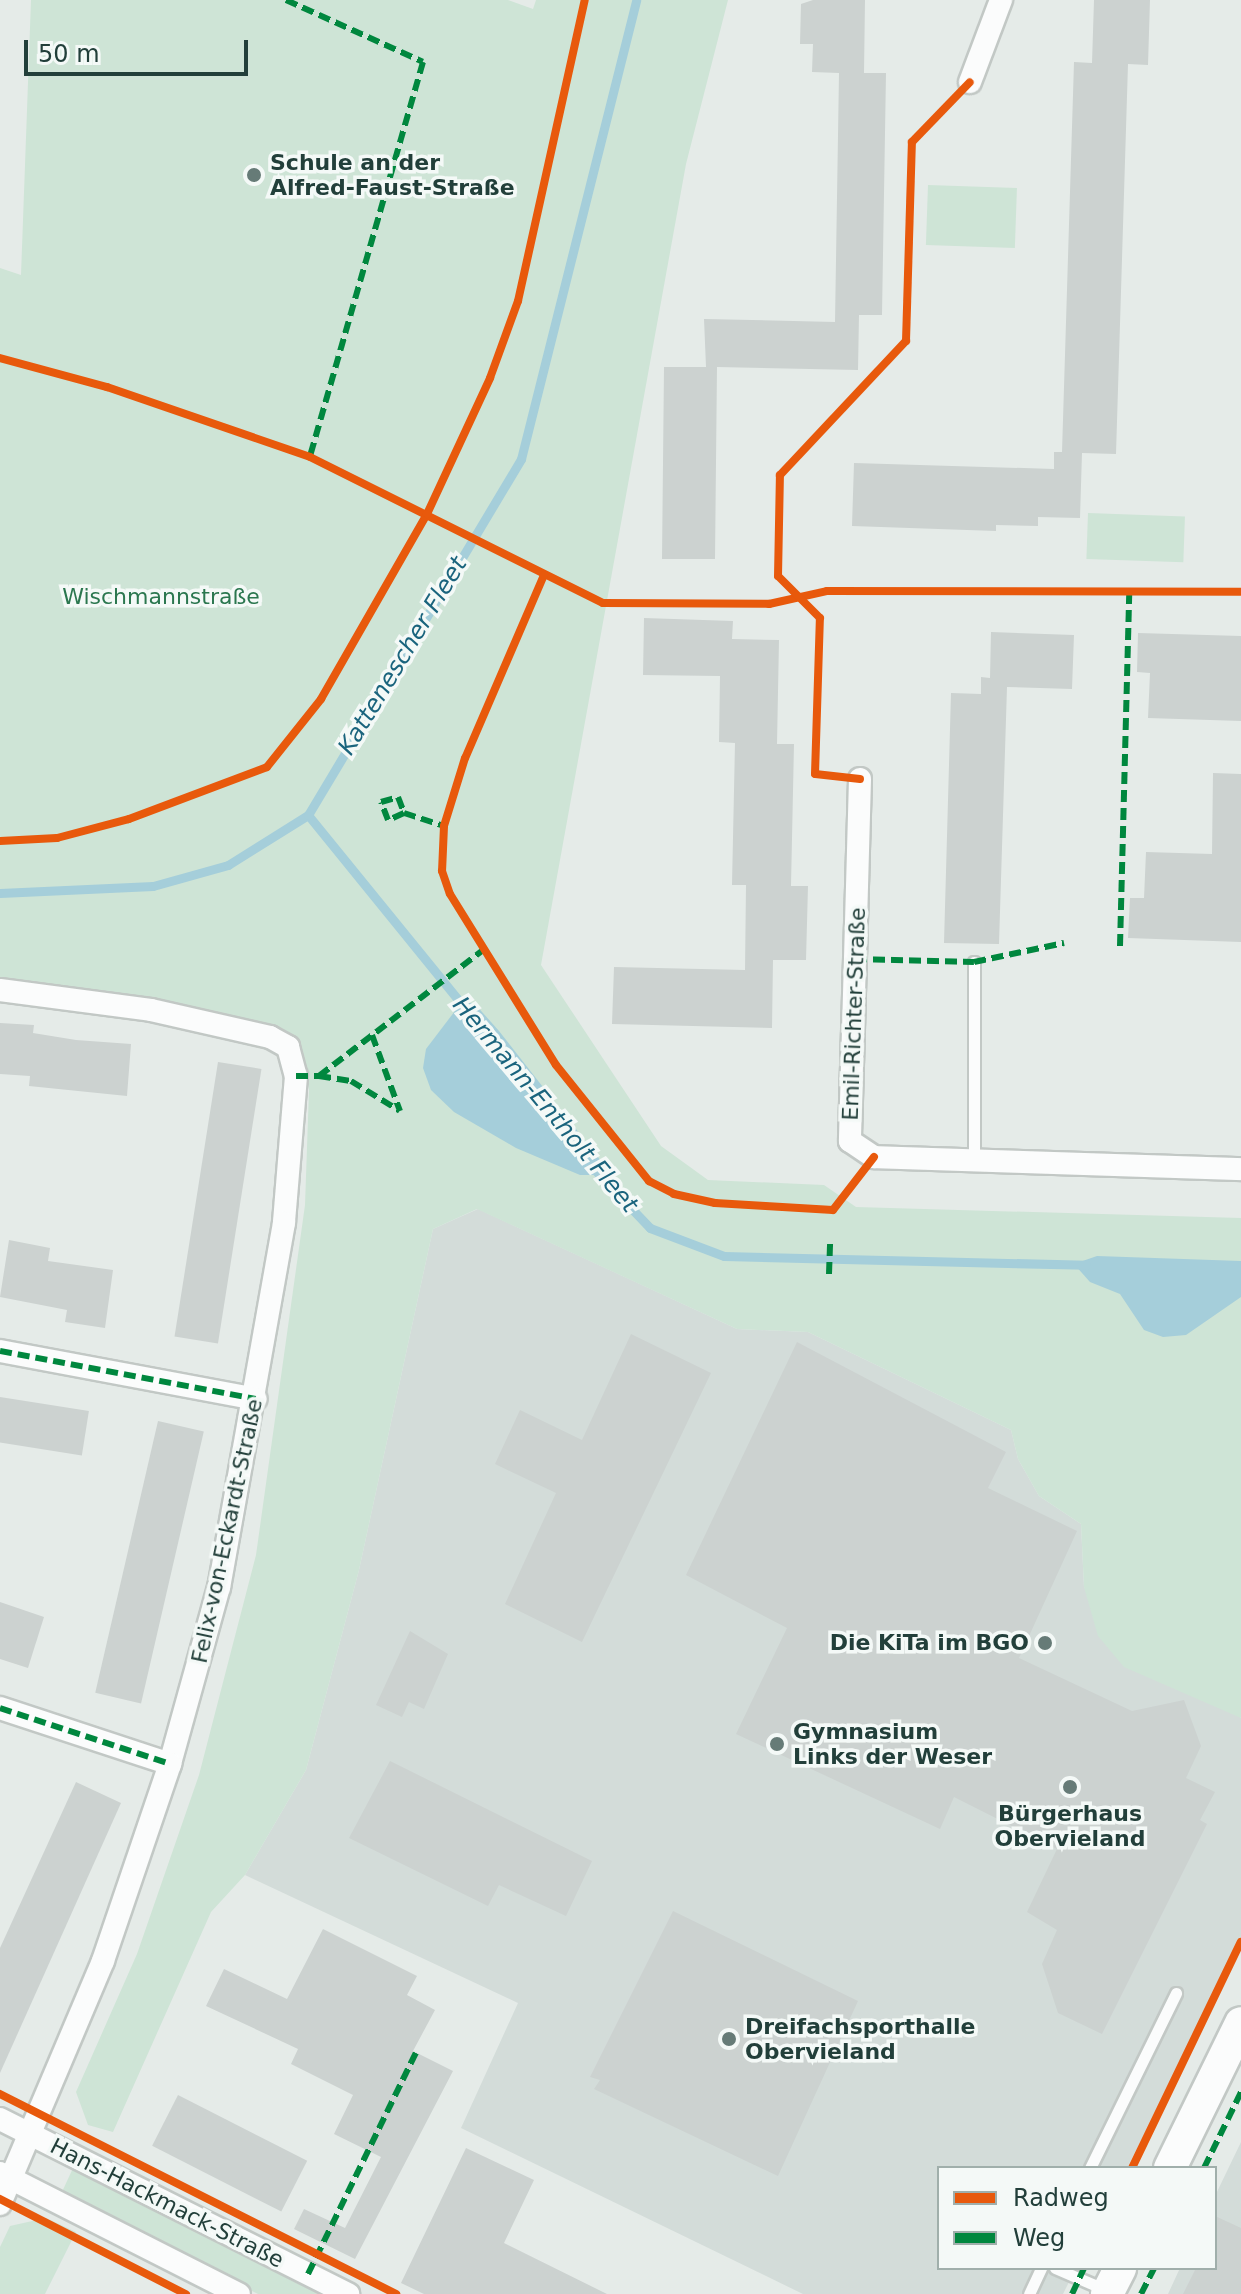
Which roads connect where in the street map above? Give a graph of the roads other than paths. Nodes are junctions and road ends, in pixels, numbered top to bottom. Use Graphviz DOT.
graph roads {
  1 [pos="1001,0"];
  2 [pos="970,82"];
  3 [pos="860,779"];
  4 [pos="974,962"];
  5 [pos="0,990"];
  6 [pos="974,1159"];
  7 [pos="1241,1169"];
  8 [pos="0,1351"];
  9 [pos="256,1399"];
  10 [pos="0,1708"];
  11 [pos="170,1764"];
  12 [pos="1176,1993"];
  13 [pos="1241,2023"];
  14 [pos="0,2119"];
  15 [pos="30,2134"];
  16 [pos="1091,2166"];
  17 [pos="1171,2166"];
  18 [pos="6,2175"];
  19 [pos="0,2204"];
  20 [pos="1040,2270"];
  21 [pos="1062,2270"];
  22 [pos="1112,2284"];
  23 [pos="239,2294"];
  24 [pos="348,2294"];
  25 [pos="1029,2294"];
  1 -- 2 [label="street"];
  3 -- 6 [label="street, Emil-Richter-Straße"];
  4 -- 6 [label="lane"];
  5 -- 9 [label="street, Felix-von-Eckardt-Straße"];
  6 -- 7 [label="street, Emil-Richter-Straße"];
  8 -- 9 [label="street"];
  9 -- 11 [label="street, Felix-von-Eckardt-Straße"];
  10 -- 11 [label="street"];
  11 -- 15 [label="street, Felix-von-Eckardt-Straße"];
  12 -- 16 [label="lane"];
  13 -- 17 [label="street"];
  14 -- 15 [label="street, Hans-Hackmack-Straße"];
  15 -- 18 [label="street, Hans-Hackmack-Straße"];
  15 -- 24 [label="street, Hans-Hackmack-Straße"];
  18 -- 19 [label="street, Hans-Hackmack-Straße"];
  18 -- 23 [label="street"];
  20 -- 25 [label="lane"];
  21 -- 22 [label="lane"];
}
